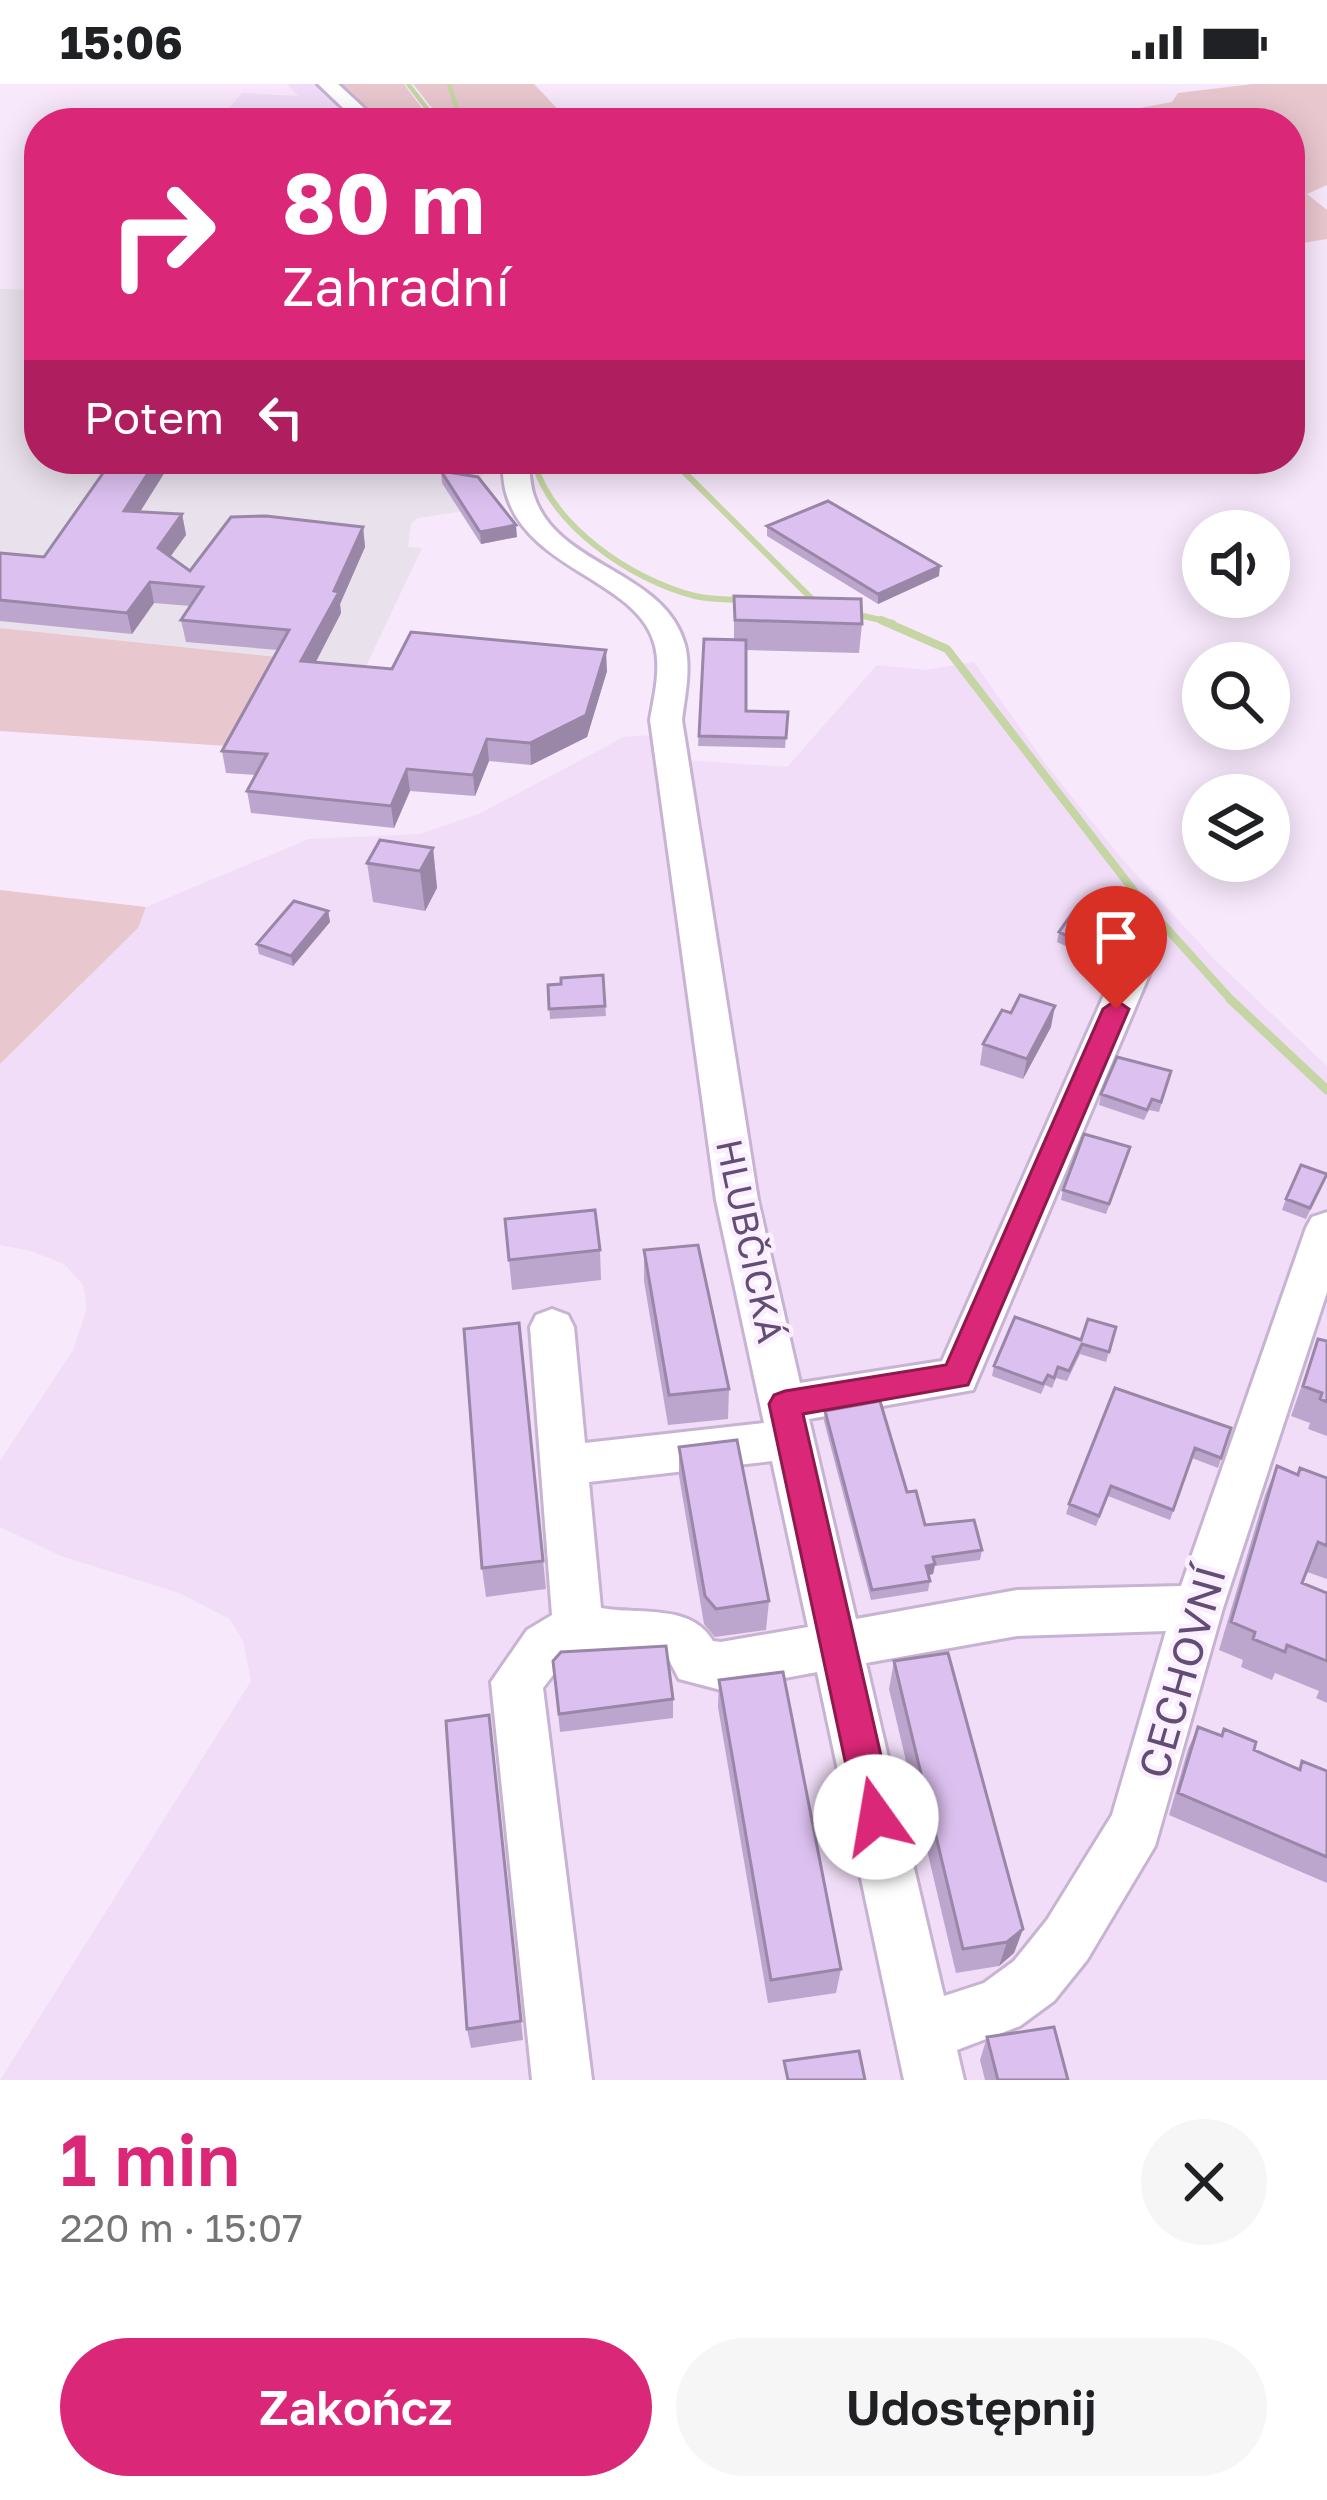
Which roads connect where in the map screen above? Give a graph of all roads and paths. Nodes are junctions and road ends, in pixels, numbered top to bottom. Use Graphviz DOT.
graph roads {
  1 [pos="327,84"];
  2 [pos="353,108"];
  3 [pos="515,474"];
  4 [pos="1134,968"];
  5 [pos="1327,1228"];
  6 [pos="552,1327"];
  7 [pos="789,1422"];
  8 [pos="566,1465"];
  9 [pos="1198,1608"];
  10 [pos="578,1627"];
  11 [pos="837,1646"];
  12 [pos="929,2056"];
  13 [pos="562,2080"];
  1 -- 2 [label="street"];
  3 -- 7 [label="street, HLUBČICKÁ"];
  4 -- 7 [label="street"];
  5 -- 9 [label="street, CECHOVNÍ"];
  6 -- 8 [label="street"];
  7 -- 8 [label="street"];
  7 -- 11 [label="street, HLUBČICKÁ"];
  8 -- 10 [label="street"];
  9 -- 11 [label="street"];
  9 -- 12 [label="street, CECHOVNÍ"];
  10 -- 11 [label="street"];
  10 -- 13 [label="street"];
  11 -- 12 [label="street, HLUBČICKÁ"];
}
